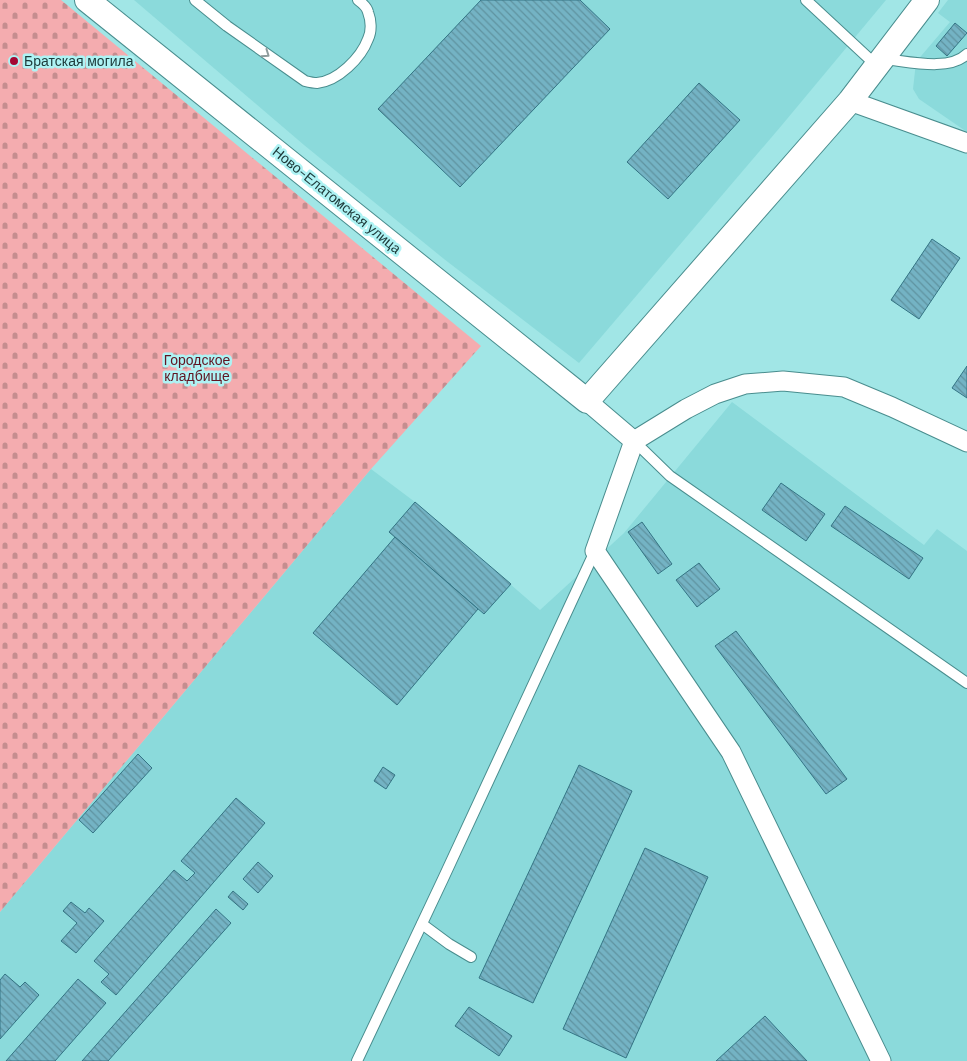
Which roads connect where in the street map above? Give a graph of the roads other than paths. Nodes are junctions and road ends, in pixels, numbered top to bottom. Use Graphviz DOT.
graph roads {
  1 [pos="87,0"];
  2 [pos="195,0"];
  3 [pos="358,0"];
  4 [pos="806,0"];
  5 [pos="927,0"];
  6 [pos="967,54"];
  7 [pos="880,62"];
  8 [pos="850,101"];
  9 [pos="967,143"];
  10 [pos="587,401"];
  11 [pos="634,441"];
  12 [pos="967,442"];
  13 [pos="595,551"];
  14 [pos="967,683"];
  15 [pos="422,924"];
  16 [pos="471,957"];
  17 [pos="357,1061"];
  18 [pos="881,1061"];
  1 -- 10 [label="street, Ново-Елатомская улица"];
  2 -- 3 [label="lane, one-way"];
  4 -- 7 [label="lane"];
  5 -- 7 [label="street"];
  6 -- 7 [label="lane"];
  7 -- 8 [label="street"];
  8 -- 9 [label="street"];
  8 -- 10 [label="street"];
  10 -- 11 [label="street"];
  11 -- 12 [label="street"];
  11 -- 13 [label="street"];
  11 -- 14 [label="lane"];
  13 -- 15 [label="lane"];
  13 -- 18 [label="street"];
  15 -- 16 [label="lane"];
  15 -- 17 [label="lane"];
}
